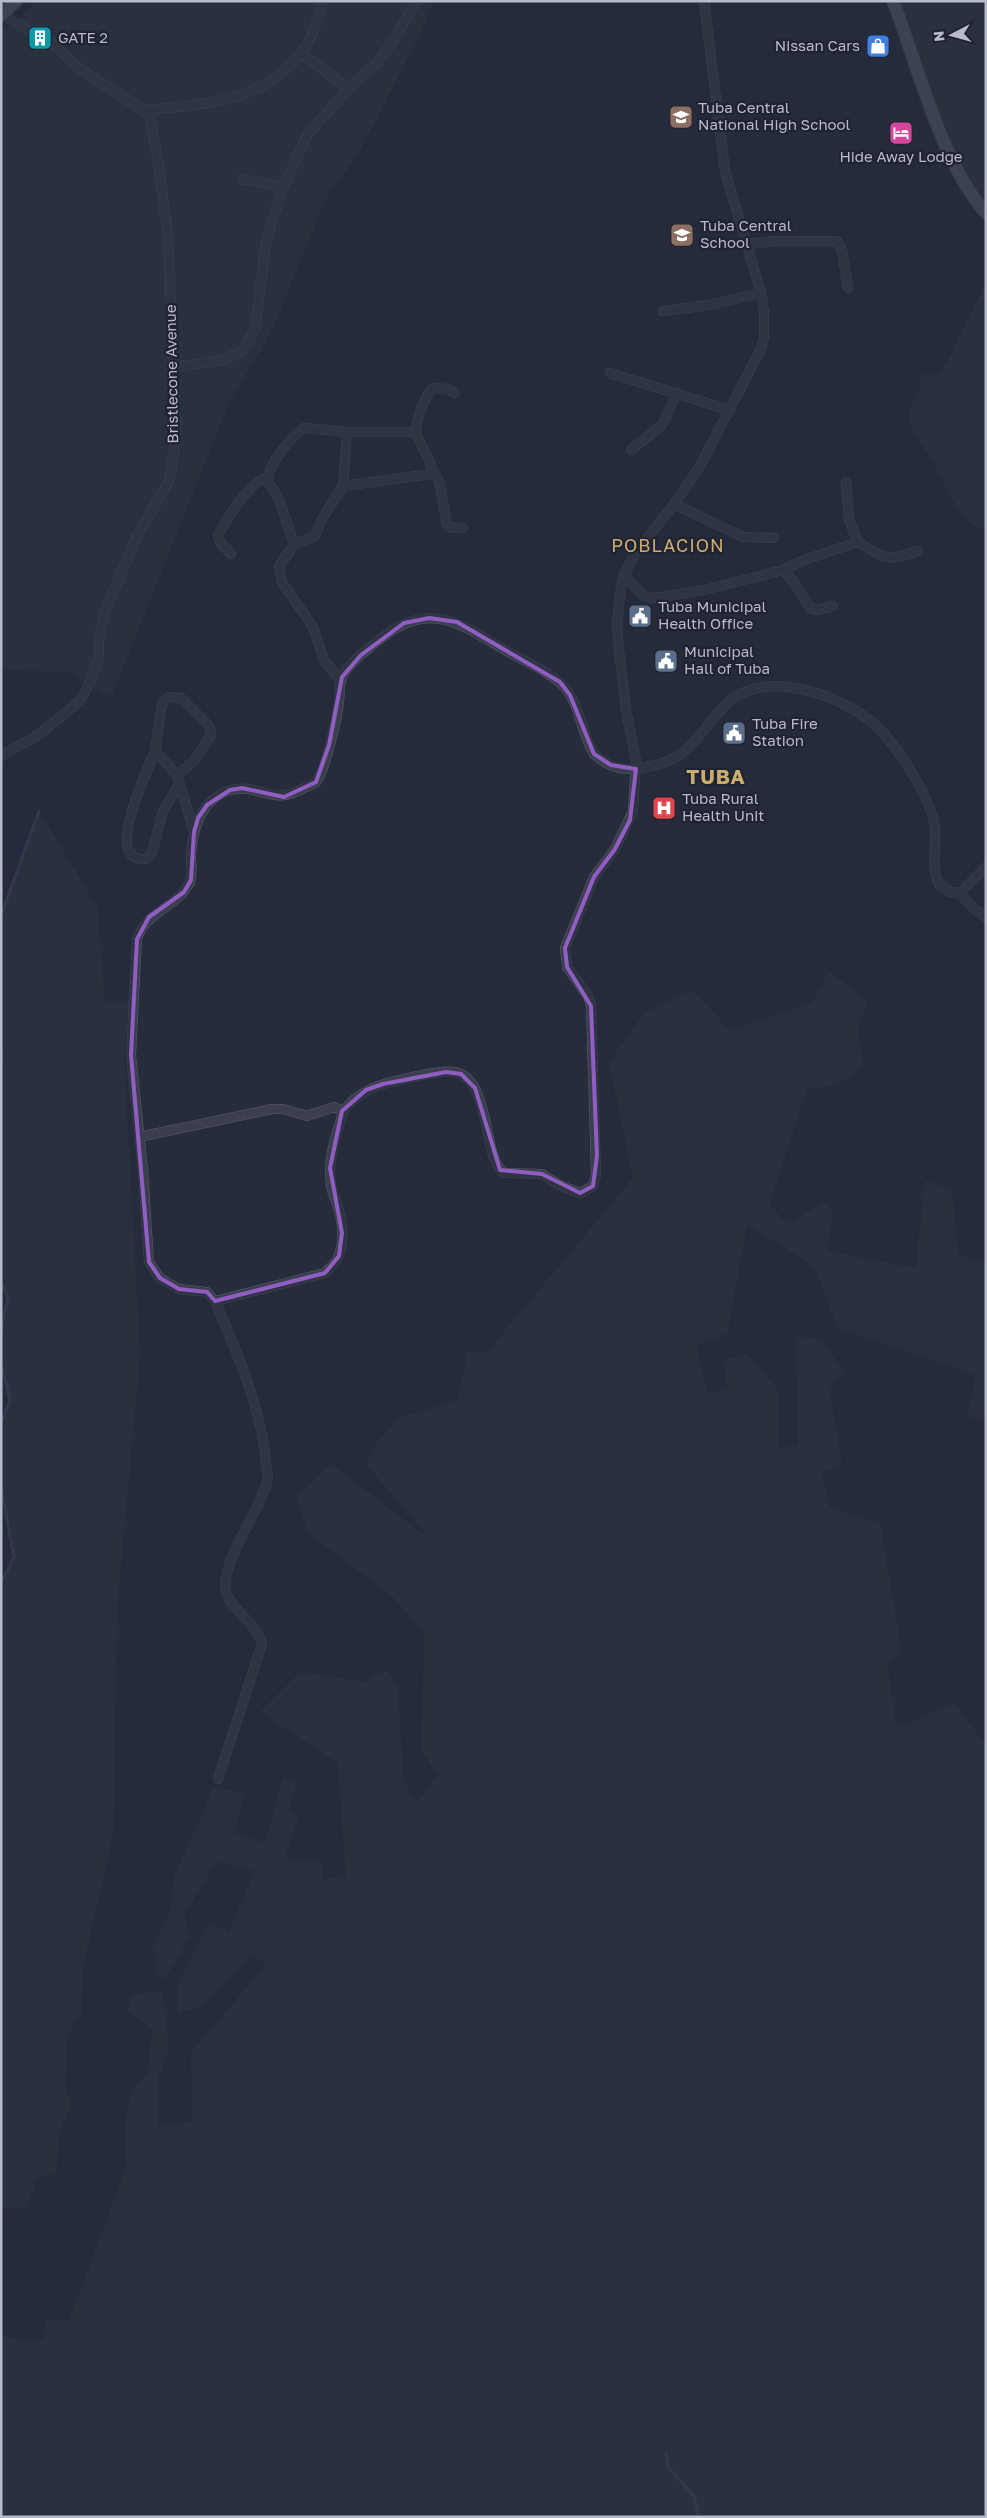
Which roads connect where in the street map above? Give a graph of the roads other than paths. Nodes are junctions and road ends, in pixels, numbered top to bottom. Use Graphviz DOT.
graph roads {
  1 [pos="16,1"];
  2 [pos="323,1"];
  3 [pos="416,1"];
  4 [pos="704,1"];
  5 [pos="893,1"];
  6 [pos="2,15"];
  7 [pos="301,54"];
  8 [pos="349,89"];
  9 [pos="143,110"];
  10 [pos="242,179"];
  11 [pos="283,187"];
  12 [pos="986,213"];
  13 [pos="747,244"];
  14 [pos="848,288"];
  15 [pos="761,292"];
  16 [pos="662,311"];
  17 [pos="174,367"];
  18 [pos="610,373"];
  19 [pos="677,393"];
  20 [pos="455,394"];
  21 [pos="729,410"];
  22 [pos="347,432"];
  23 [pos="416,432"];
  24 [pos="631,450"];
  25 [pos="432,468"];
  26 [pos="268,481"];
  27 [pos="846,482"];
  28 [pos="343,486"];
  29 [pos="674,504"];
  30 [pos="463,528"];
  31 [pos="774,538"];
  32 [pos="858,542"];
  33 [pos="294,545"];
  34 [pos="918,552"];
  35 [pos="231,554"];
  36 [pos="783,570"];
  37 [pos="624,575"];
  38 [pos="833,606"];
  39 [pos="341,681"];
  40 [pos="156,751"];
  41 [pos="1,756"];
  42 [pos="636,769"];
  43 [pos="178,780"];
  44 [pos="194,832"];
  45 [pos="986,867"];
  46 [pos="960,893"];
  47 [pos="986,917"];
  48 [pos="342,1111"];
  49 [pos="139,1137"];
  50 [pos="216,1301"];
  51 [pos="218,1779"];
  1 -- 6 [label="main road"];
  2 -- 7 [label="street"];
  3 -- 8 [label="street"];
  4 -- 13 [label="street"];
  5 -- 12 [label="main road"];
  6 -- 9 [label="street"];
  7 -- 8 [label="street"];
  7 -- 9 [label="street"];
  8 -- 11 [label="street"];
  9 -- 17 [label="street, Bristlecone Avenue"];
  10 -- 11 [label="street"];
  11 -- 17 [label="street"];
  13 -- 14 [label="street"];
  13 -- 15 [label="street"];
  15 -- 16 [label="street"];
  15 -- 21 [label="street"];
  17 -- 41 [label="street, Bristlecone Avenue"];
  18 -- 19 [label="street"];
  19 -- 21 [label="street"];
  19 -- 24 [label="street"];
  20 -- 23 [label="street"];
  21 -- 29 [label="street"];
  22 -- 23 [label="street"];
  22 -- 26 [label="street"];
  22 -- 28 [label="street"];
  23 -- 25 [label="street"];
  25 -- 28 [label="street"];
  25 -- 30 [label="street"];
  26 -- 33 [label="street"];
  26 -- 35 [label="street"];
  27 -- 32 [label="street"];
  28 -- 33 [label="street"];
  29 -- 31 [label="street"];
  29 -- 37 [label="street"];
  32 -- 34 [label="street"];
  32 -- 36 [label="street"];
  33 -- 39 [label="street"];
  36 -- 37 [label="street"];
  36 -- 38 [label="street"];
  37 -- 42 [label="street"];
  39 -- 42 [label="street"];
  39 -- 44 [label="street"];
  40 -- 43 [label="street"];
  40 -- 43 [label="street"];
  40 -- 43 [label="street"];
  42 -- 46 [label="street"];
  42 -- 48 [label="street"];
  43 -- 44 [label="street"];
  44 -- 49 [label="street"];
  45 -- 46 [label="street"];
  46 -- 47 [label="street"];
  48 -- 49 [label="street"];
  48 -- 50 [label="street"];
  49 -- 50 [label="street"];
  50 -- 51 [label="street"];
}
